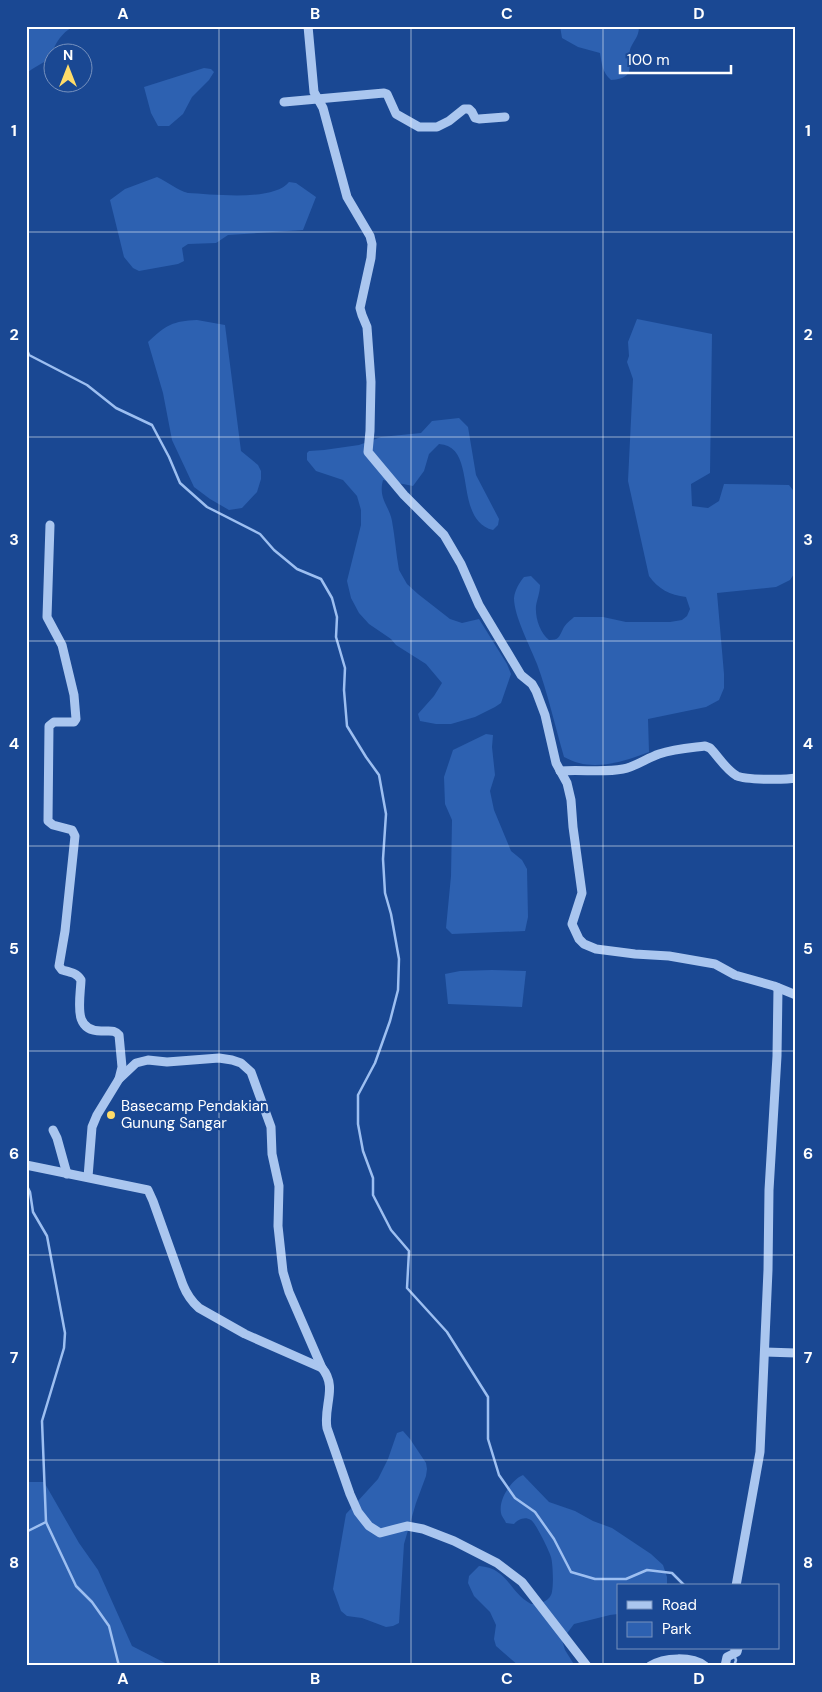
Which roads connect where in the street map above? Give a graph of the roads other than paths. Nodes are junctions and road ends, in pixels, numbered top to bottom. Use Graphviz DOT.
graph roads {
  1 [pos="308,26"];
  2 [pos="318,98"];
  3 [pos="284,102"];
  4 [pos="505,117"];
  5 [pos="50,525"];
  6 [pos="560,771"];
  7 [pos="796,778"];
  8 [pos="778,988"];
  9 [pos="796,995"];
  10 [pos="119,1079"];
  11 [pos="53,1130"];
  12 [pos="26,1165"];
  13 [pos="67,1174"];
  14 [pos="88,1178"];
  15 [pos="765,1352"];
  16 [pos="796,1353"];
  17 [pos="322,1368"];
  18 [pos="736,1584"];
  19 [pos="735,1652"];
  20 [pos="587,1666"];
  21 [pos="650,1666"];
  22 [pos="705,1666"];
  23 [pos="725,1666"];
  1 -- 2 [label="street"];
  2 -- 3 [label="street"];
  2 -- 4 [label="street"];
  2 -- 6 [label="street"];
  5 -- 10 [label="street"];
  6 -- 7 [label="street"];
  6 -- 8 [label="street"];
  8 -- 9 [label="street"];
  8 -- 15 [label="street"];
  10 -- 14 [label="street"];
  10 -- 17 [label="street"];
  11 -- 13 [label="street"];
  12 -- 13 [label="street"];
  13 -- 14 [label="street"];
  14 -- 17 [label="street"];
  15 -- 16 [label="street"];
  15 -- 18 [label="street"];
  17 -- 20 [label="street"];
  19 -- 23 [label="street"];
  21 -- 22 [label="street"];
}
